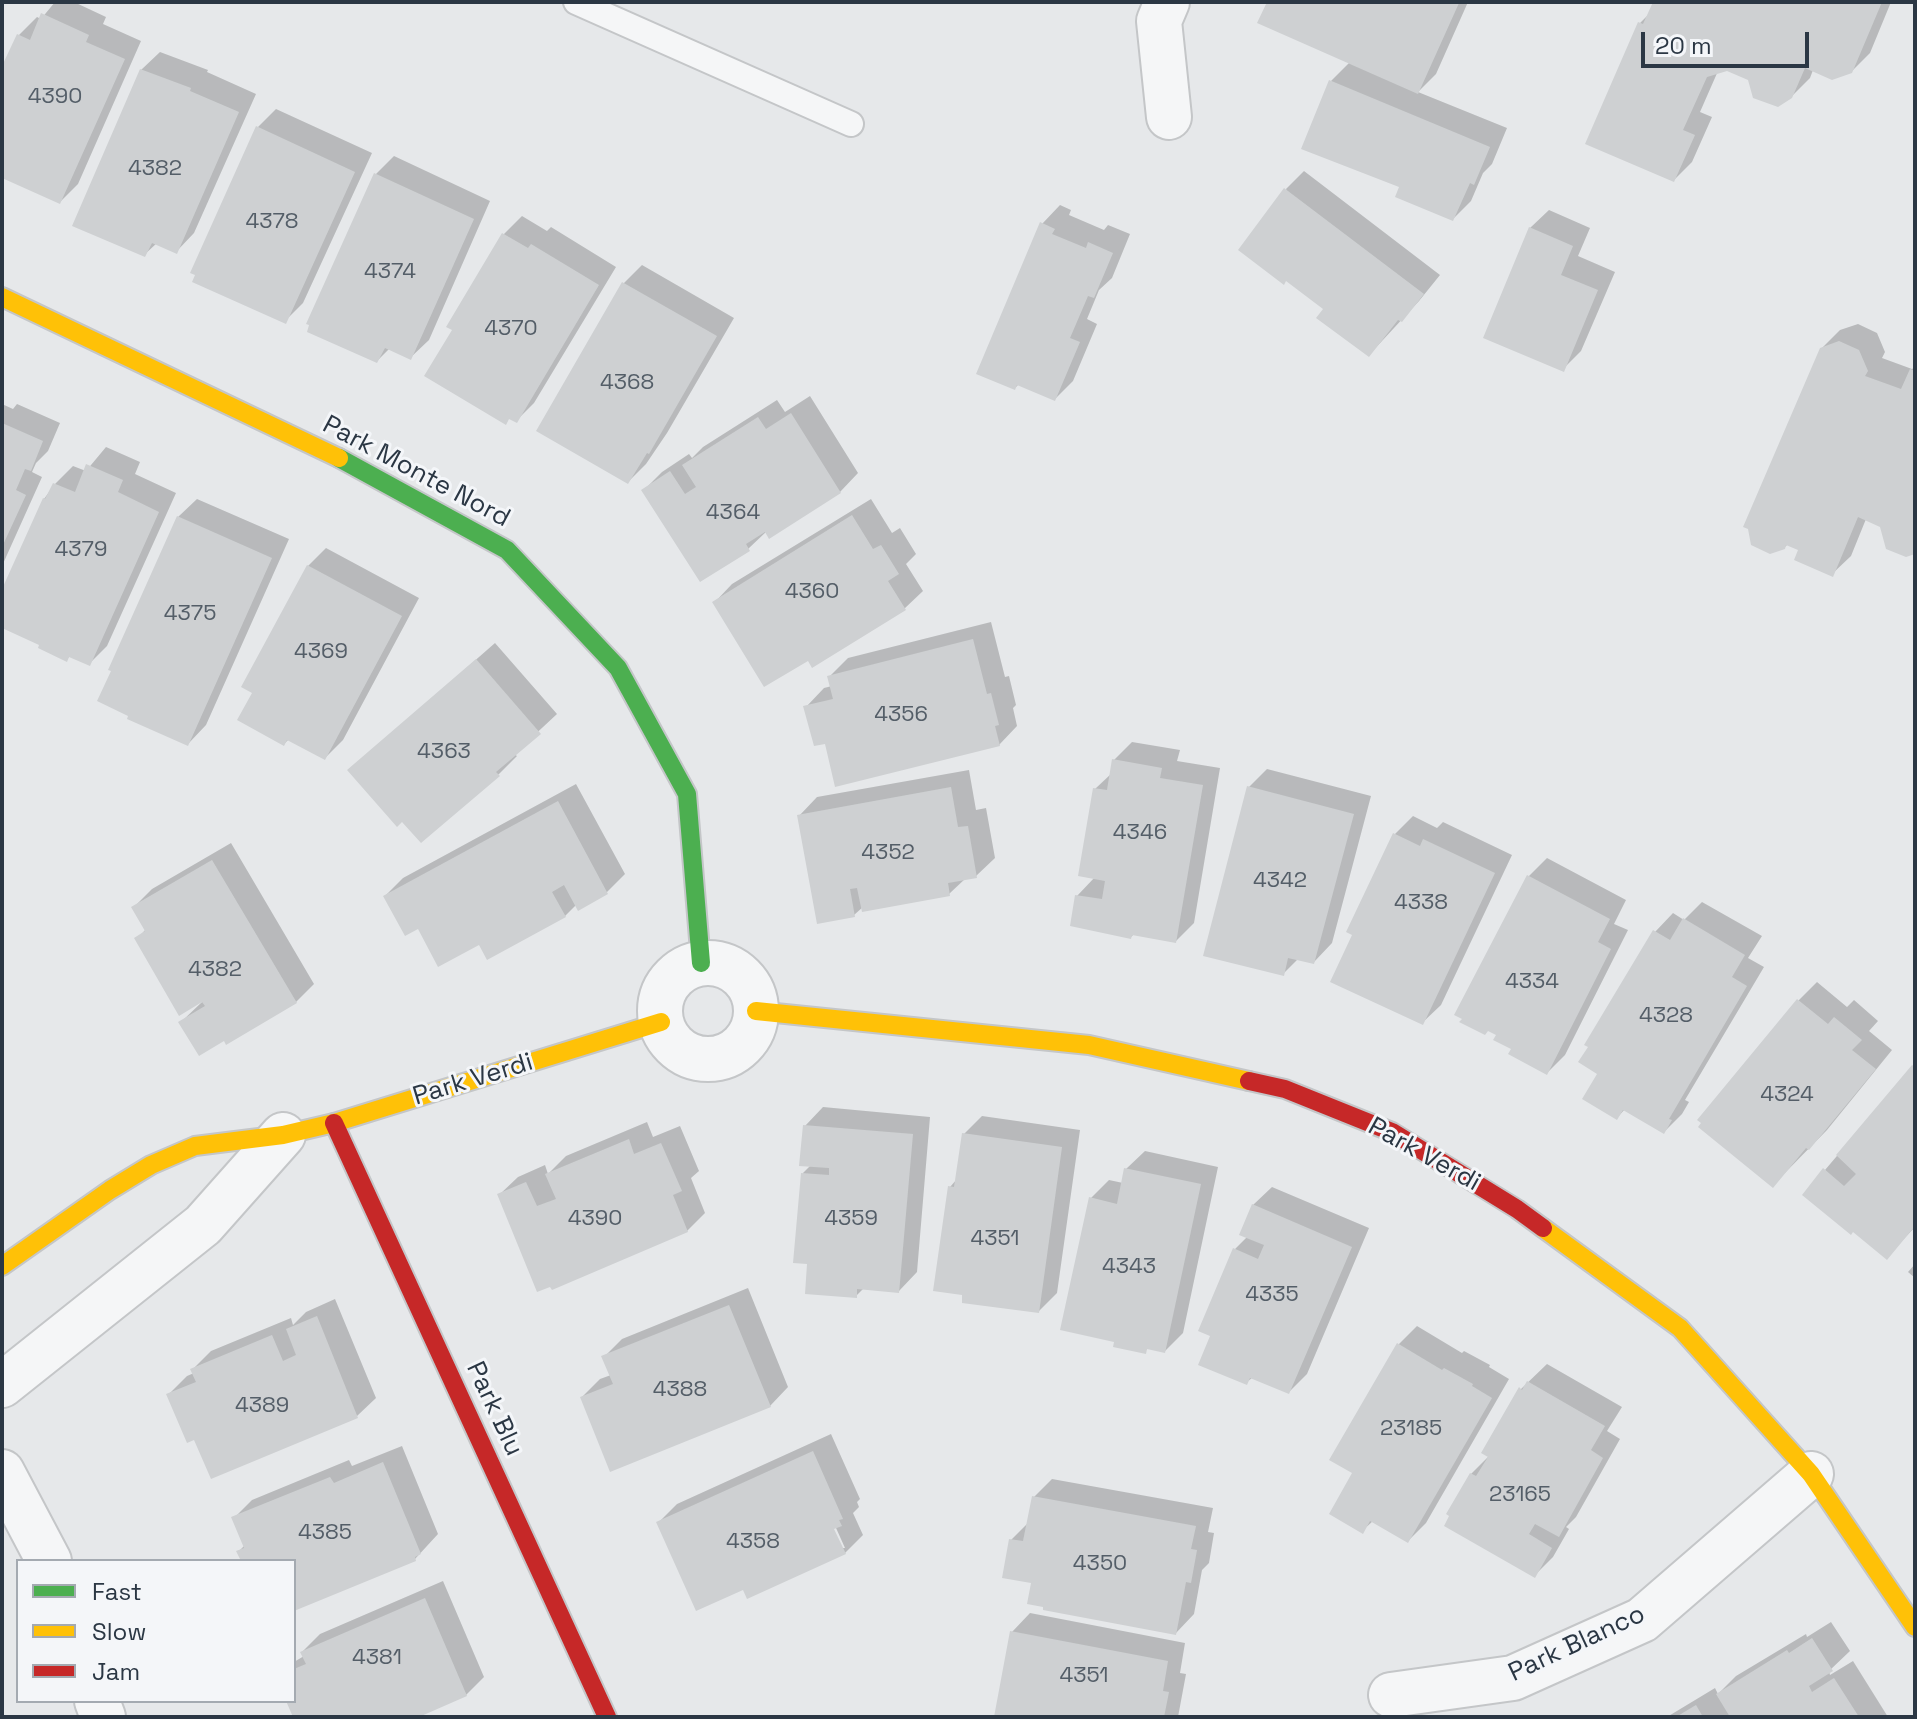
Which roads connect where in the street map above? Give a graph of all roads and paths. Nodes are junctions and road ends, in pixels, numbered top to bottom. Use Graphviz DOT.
graph roads {
  1 [pos="576,2"];
  2 [pos="1167,2"];
  3 [pos="1169,117"];
  4 [pos="851,124"];
  5 [pos="2,297"];
  6 [pos="701,963"];
  7 [pos="756,1011"];
  8 [pos="661,1022"];
  9 [pos="334,1123"];
  10 [pos="283,1135"];
  11 [pos="2,1266"];
  12 [pos="2,1385"];
  13 [pos="2,1472"];
  14 [pos="1811,1474"];
  15 [pos="48,1559"];
  16 [pos="1915,1627"];
  17 [pos="1391,1695"];
  18 [pos="607,1717"];
  1 -- 4 [label="lane"];
  2 -- 3 [label="street"];
  5 -- 6 [label="street, Park Monte Nord"];
  6 -- 7 [label="street"];
  6 -- 8 [label="street"];
  7 -- 8 [label="street"];
  7 -- 14 [label="street, Park Verdi"];
  8 -- 9 [label="street, Park Verdi"];
  9 -- 10 [label="street, Park Verdi"];
  9 -- 18 [label="street, Park Blu"];
  10 -- 11 [label="street, Park Verdi"];
  10 -- 12 [label="street"];
  13 -- 15 [label="street"];
  14 -- 16 [label="street, Park Verdi"];
  14 -- 17 [label="street, Park Blanco"];
}
